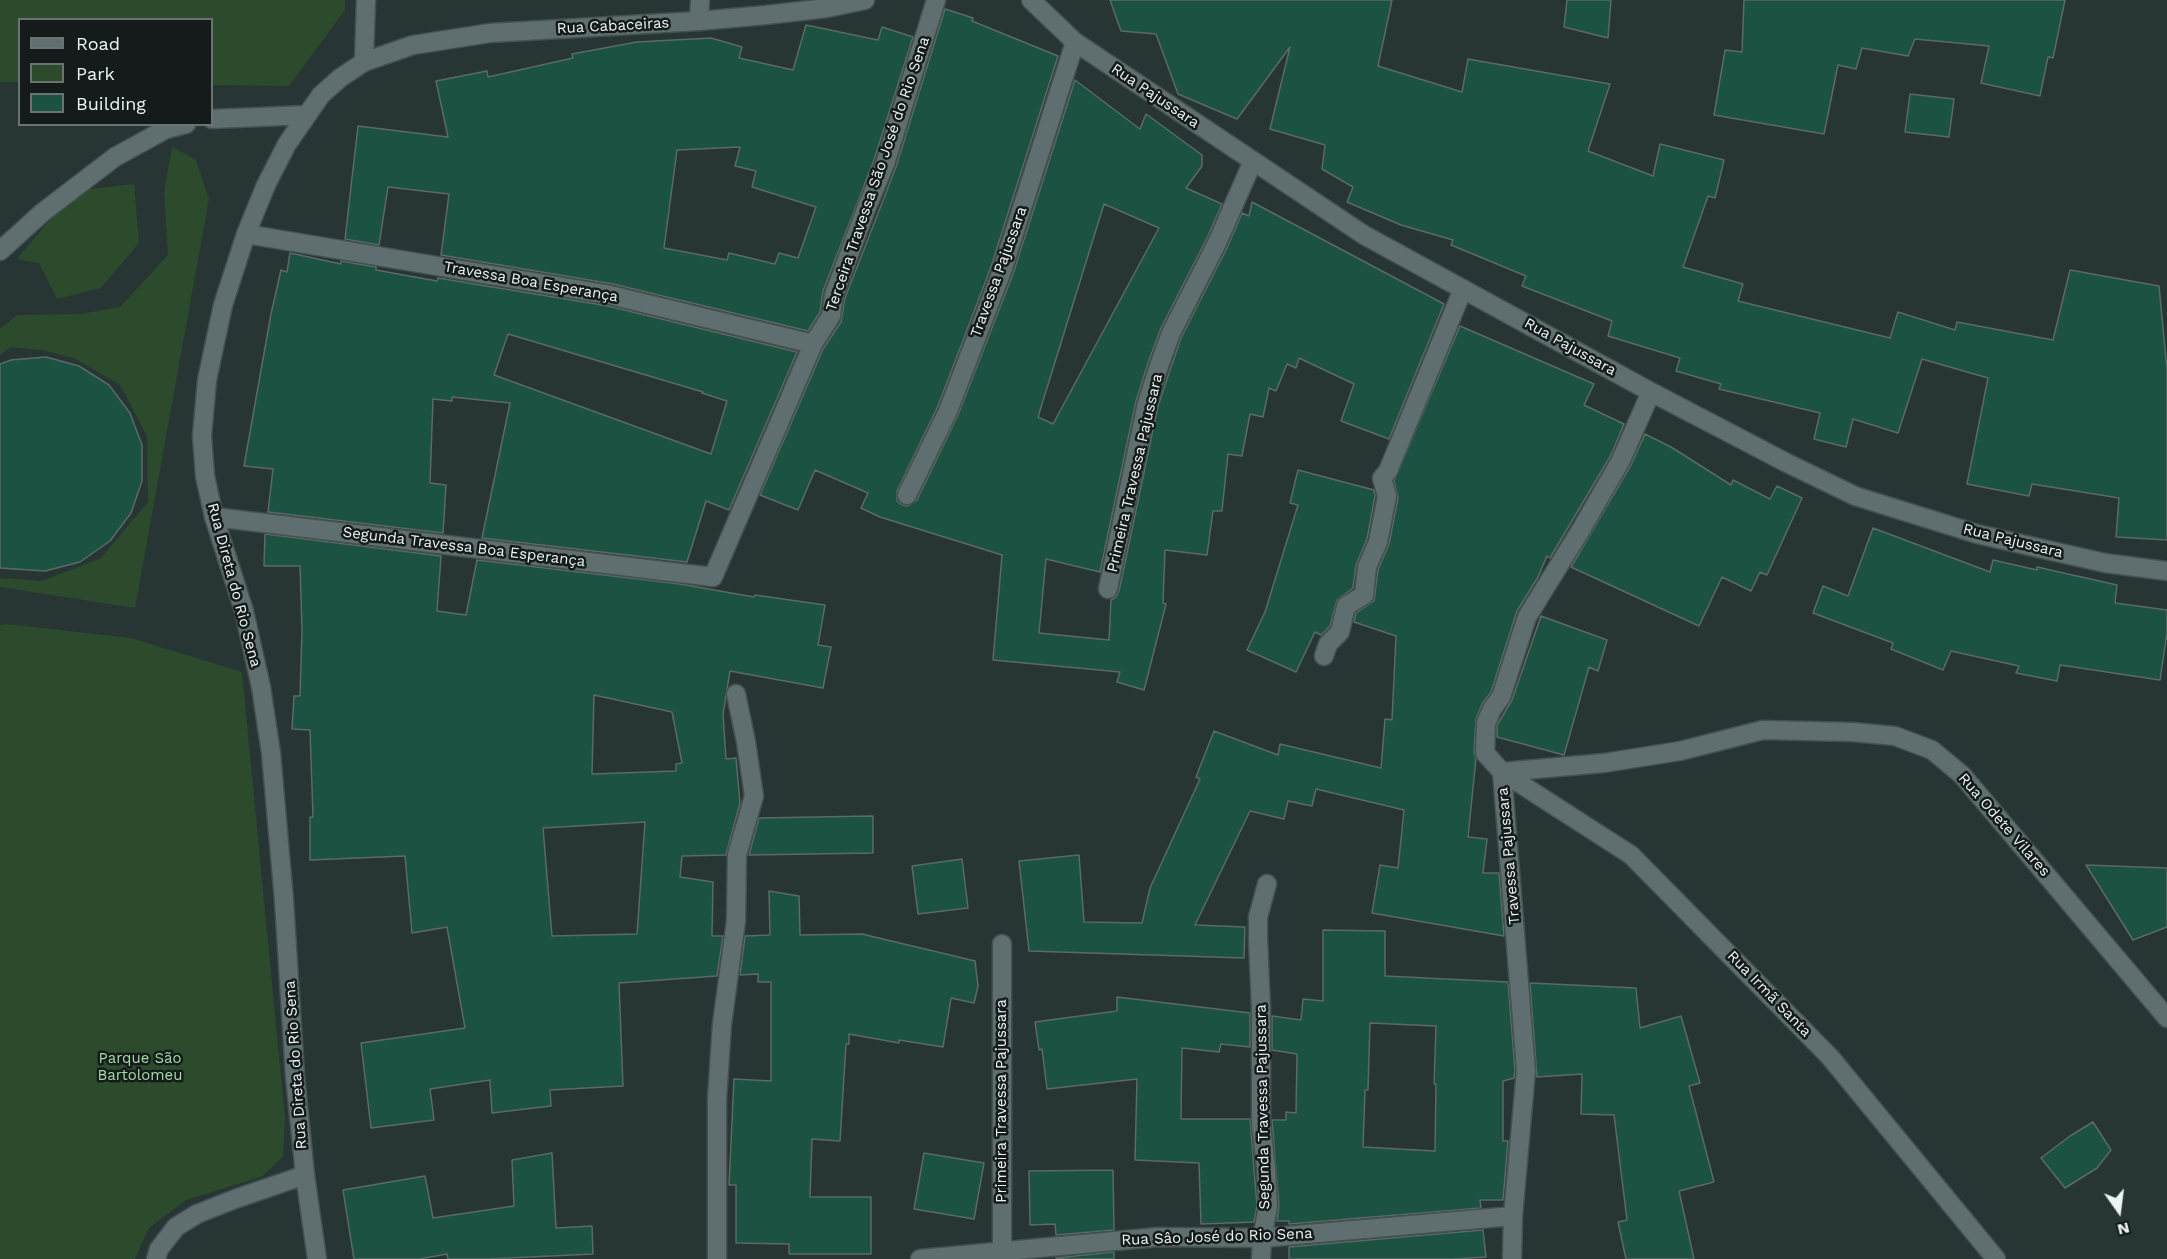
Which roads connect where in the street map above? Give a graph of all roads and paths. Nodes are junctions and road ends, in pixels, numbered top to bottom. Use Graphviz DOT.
graph roads {
  1 [pos="366,0"];
  2 [pos="700,0"];
  3 [pos="865,0"];
  4 [pos="936,0"];
  5 [pos="1031,0"];
  6 [pos="699,21"];
  7 [pos="1075,42"];
  8 [pos="364,62"];
  9 [pos="306,115"];
  10 [pos="213,119"];
  11 [pos="178,126"];
  12 [pos="1253,161"];
  13 [pos="246,234"];
  14 [pos="0,251"];
  15 [pos="1463,289"];
  16 [pos="813,344"];
  17 [pos="1651,392"];
  18 [pos="907,495"];
  19 [pos="214,517"];
  20 [pos="2167,571"];
  21 [pos="713,577"];
  22 [pos="1108,589"];
  23 [pos="1324,656"];
  24 [pos="736,694"];
  25 [pos="1502,772"];
  26 [pos="1267,884"];
  27 [pos="1002,944"];
  28 [pos="2167,1018"];
  29 [pos="304,1175"];
  30 [pos="1513,1216"];
  31 [pos="1262,1238"];
  32 [pos="1002,1254"];
  33 [pos="156,1259"];
  34 [pos="317,1259"];
  35 [pos="717,1259"];
  36 [pos="920,1259"];
  37 [pos="1261,1259"];
  38 [pos="1512,1259"];
  39 [pos="1996,1259"];
  1 -- 8 [label="street"];
  2 -- 6 [label="street"];
  3 -- 6 [label="street, Rua Cabaceiras"];
  4 -- 16 [label="street, Terceira Travessa São José do Rio Sena"];
  5 -- 7 [label="street, Rua Pajussara"];
  6 -- 8 [label="street, Rua Cabaceiras"];
  7 -- 12 [label="street, Rua Pajussara"];
  7 -- 18 [label="street, Travessa Pajussara"];
  8 -- 9 [label="street, Rua Direta do Rio Sena"];
  9 -- 10 [label="street"];
  9 -- 13 [label="street, Rua Direta do Rio Sena"];
  11 -- 14 [label="street"];
  12 -- 15 [label="street, Rua Pajussara"];
  12 -- 22 [label="street, Primeira Travessa Pajussara"];
  13 -- 16 [label="street, Travessa Boa Esperança"];
  13 -- 19 [label="street, Rua Direta do Rio Sena"];
  15 -- 17 [label="street, Rua Pajussara"];
  15 -- 23 [label="street"];
  16 -- 21 [label="street, Terceira Travessa São José do Rio Sena"];
  17 -- 20 [label="street, Rua Pajussara"];
  17 -- 25 [label="street, Travessa Pajussara"];
  19 -- 21 [label="street, Segunda Travessa Boa Esperança"];
  19 -- 29 [label="street, Rua Direta do Rio Sena"];
  24 -- 35 [label="street"];
  25 -- 28 [label="street, Rua Odete Vilares"];
  25 -- 30 [label="street, Travessa Pajussara"];
  25 -- 39 [label="street, Rua Irmã Santa"];
  26 -- 31 [label="street, Segunda Travessa Pajussara"];
  27 -- 32 [label="street, Primeira Travessa Pajussara"];
  29 -- 33 [label="street"];
  29 -- 34 [label="street, Rua Direta do Rio Sena"];
  30 -- 31 [label="street, Rua Sâo José do Rio Sena"];
  30 -- 38 [label="street, Travessa Pajussara"];
  31 -- 32 [label="street, Rua Sâo José do Rio Sena"];
  31 -- 37 [label="street, Segunda Travessa Pajussara"];
  32 -- 36 [label="street, Rua Sâo José do Rio Sena"];
}
